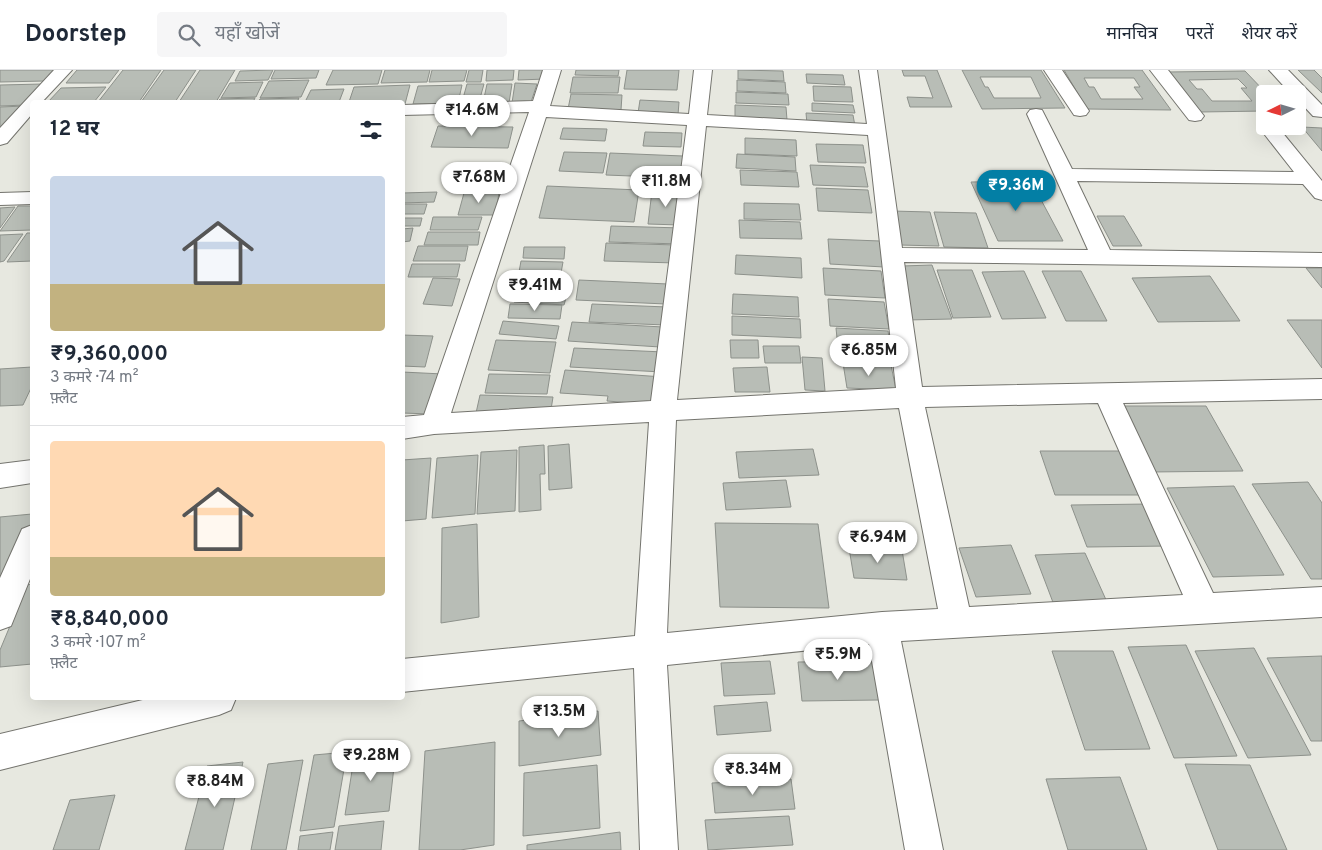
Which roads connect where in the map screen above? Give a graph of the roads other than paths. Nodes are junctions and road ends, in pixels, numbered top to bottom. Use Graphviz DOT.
graph roads {
  1 [pos="63,70"];
  2 [pos="552,70"];
  3 [pos="703,70"];
  4 [pos="868,70"];
  5 [pos="1053,70"];
  6 [pos="1159,70"];
  7 [pos="1278,70"];
  8 [pos="38,100"];
  9 [pos="540,108"];
  10 [pos="30,109"];
  11 [pos="405,110"];
  12 [pos="1080,111"];
  13 [pos="1306,111"];
  14 [pos="1320,112"];
  15 [pos="1036,114"];
  16 [pos="1195,116"];
  17 [pos="697,120"];
  18 [pos="877,130"];
  19 [pos="1276,135"];
  20 [pos="0,139"];
  21 [pos="1064,175"];
  22 [pos="1309,178"];
  23 [pos="1322,194"];
  24 [pos="30,198"];
  25 [pos="0,199"];
  26 [pos="893,255"];
  27 [pos="1103,258"];
  28 [pos="1322,260"];
  29 [pos="1322,389"];
  30 [pos="1106,393"];
  31 [pos="910,398"];
  32 [pos="663,410"];
  33 [pos="434,424"];
  34 [pos="405,428"];
  35 [pos="30,472"];
  36 [pos="0,476"];
  37 [pos="30,543"];
  38 [pos="1322,602"];
  39 [pos="1205,610"];
  40 [pos="0,615"];
  41 [pos="956,622"];
  42 [pos="882,627"];
  43 [pos="650,652"];
  44 [pos="405,676"];
  45 [pos="211,700"];
  46 [pos="0,752"];
  47 [pos="659,850"];
  48 [pos="924,850"];
  1 -- 8 [label="street"];
  2 -- 9 [label="street"];
  3 -- 17 [label="street"];
  4 -- 18 [label="street"];
  5 -- 12 [label="street"];
  6 -- 16 [label="street"];
  7 -- 14 [label="street"];
  9 -- 11 [label="street"];
  9 -- 17 [label="street"];
  9 -- 33 [label="street"];
  10 -- 20 [label="street"];
  13 -- 14 [label="street"];
  15 -- 21 [label="street"];
  17 -- 18 [label="street"];
  17 -- 32 [label="street"];
  18 -- 26 [label="street"];
  19 -- 22 [label="street"];
  21 -- 22 [label="street"];
  21 -- 27 [label="street"];
  22 -- 23 [label="street"];
  24 -- 25 [label="street"];
  26 -- 27 [label="street"];
  26 -- 31 [label="street"];
  27 -- 28 [label="street"];
  29 -- 30 [label="street"];
  30 -- 31 [label="street"];
  30 -- 39 [label="street"];
  31 -- 32 [label="street"];
  31 -- 41 [label="street"];
  32 -- 33 [label="street"];
  32 -- 43 [label="street"];
  33 -- 34 [label="street"];
  35 -- 36 [label="street"];
  37 -- 40 [label="street"];
  38 -- 39 [label="street"];
  39 -- 41 [label="street"];
  41 -- 42 [label="street"];
  42 -- 43 [label="street"];
  42 -- 48 [label="street"];
  43 -- 44 [label="street"];
  43 -- 47 [label="street"];
  45 -- 46 [label="street"];
}
